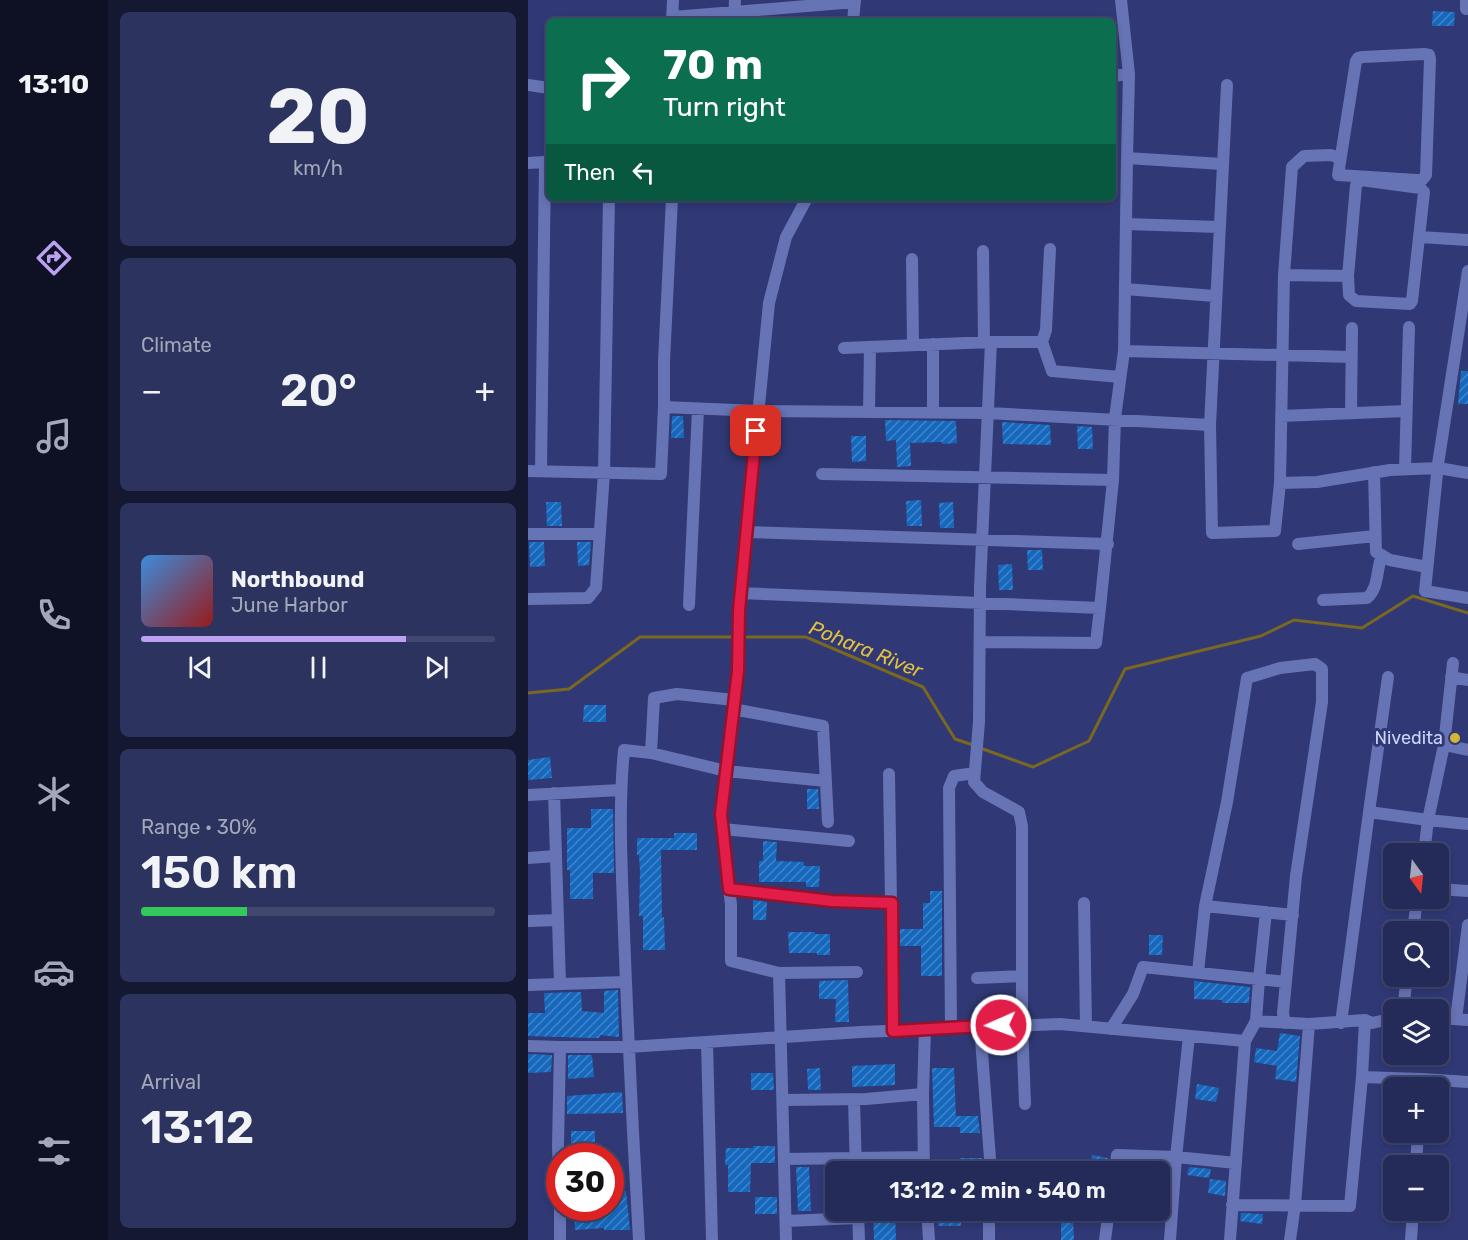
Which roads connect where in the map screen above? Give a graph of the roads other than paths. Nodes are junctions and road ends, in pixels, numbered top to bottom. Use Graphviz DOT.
graph roads {
  1 [pos="673,0"];
  2 [pos="1121,0"];
  3 [pos="855,1"];
  4 [pos="735,11"];
  5 [pos="672,18"];
  6 [pos="680,18"];
  7 [pos="854,18"];
  8 [pos="1129,74"];
  9 [pos="1116,76"];
  10 [pos="528,85"];
  11 [pos="1227,85"];
  12 [pos="546,88"];
  13 [pos="1127,158"];
  14 [pos="1340,158"];
  15 [pos="528,163"];
  16 [pos="546,163"];
  17 [pos="1222,165"];
  18 [pos="546,187"];
  19 [pos="609,201"];
  20 [pos="672,201"];
  21 [pos="805,201"];
  22 [pos="1126,224"];
  23 [pos="1219,227"];
  24 [pos="1420,237"];
  25 [pos="1468,240"];
  26 [pos="1050,249"];
  27 [pos="983,251"];
  28 [pos="912,259"];
  29 [pos="1468,271"];
  30 [pos="1284,275"];
  31 [pos="1348,276"];
  32 [pos="1125,289"];
  33 [pos="1215,296"];
  34 [pos="1409,327"];
  35 [pos="1352,328"];
  36 [pos="987,342"];
  37 [pos="1042,342"];
  38 [pos="933,344"];
  39 [pos="913,345"];
  40 [pos="870,347"];
  41 [pos="844,348"];
  42 [pos="1124,351"];
  43 [pos="1212,353"];
  44 [pos="1282,354"];
  45 [pos="1462,355"];
  46 [pos="1351,357"];
  47 [pos="1120,377"];
  48 [pos="664,407"];
  49 [pos="699,409"];
  50 [pos="758,411"];
  51 [pos="1406,411"];
  52 [pos="869,412"];
  53 [pos="933,412"];
  54 [pos="1351,412"];
  55 [pos="988,413"];
  56 [pos="1281,416"];
  57 [pos="1115,418"];
  58 [pos="1210,425"];
  59 [pos="1438,468"];
  60 [pos="1405,469"];
  61 [pos="534,471"];
  62 [pos="604,472"];
  63 [pos="1374,472"];
  64 [pos="1468,473"];
  65 [pos="822,474"];
  66 [pos="985,477"];
  67 [pos="1113,480"];
  68 [pos="1280,483"];
  69 [pos="746,532"];
  70 [pos="528,534"];
  71 [pos="600,534"];
  72 [pos="1375,536"];
  73 [pos="982,541"];
  74 [pos="1108,544"];
  75 [pos="1298,544"];
  76 [pos="1382,555"];
  77 [pos="1427,567"];
  78 [pos="740,593"];
  79 [pos="1468,598"];
  80 [pos="528,599"];
  81 [pos="1323,600"];
  82 [pos="980,602"];
  83 [pos="689,605"];
  84 [pos="1100,608"];
  85 [pos="980,642"];
  86 [pos="1453,663"];
  87 [pos="1388,677"];
  88 [pos="1451,677"];
  89 [pos="1468,680"];
  90 [pos="734,705"];
  91 [pos="1444,745"];
  92 [pos="1468,750"];
  93 [pos="651,753"];
  94 [pos="975,769"];
  95 [pos="726,771"];
  96 [pos="889,774"];
  97 [pos="826,781"];
  98 [pos="620,790"];
  99 [pos="554,793"];
  100 [pos="528,795"];
  101 [pos="1370,812"];
  102 [pos="1428,820"];
  103 [pos="828,822"];
  104 [pos="1468,824"];
  105 [pos="723,829"];
  106 [pos="849,841"];
  107 [pos="1425,843"];
  108 [pos="556,856"];
  109 [pos="528,858"];
  110 [pos="729,889"];
  111 [pos="1449,890"];
  112 [pos="1468,891"];
  113 [pos="892,903"];
  114 [pos="1084,903"];
  115 [pos="1205,906"];
  116 [pos="1266,912"];
  117 [pos="1293,915"];
  118 [pos="558,920"];
  119 [pos="528,921"];
  120 [pos="1468,925"];
  121 [pos="857,972"];
  122 [pos="1198,972"];
  123 [pos="779,973"];
  124 [pos="1022,976"];
  125 [pos="977,978"];
  126 [pos="1258,979"];
  127 [pos="626,982"];
  128 [pos="1286,982"];
  129 [pos="560,984"];
  130 [pos="528,985"];
  131 [pos="1462,1019"];
  132 [pos="1365,1020"];
  133 [pos="1383,1020"];
  134 [pos="1256,1021"];
  135 [pos="1284,1023"];
  136 [pos="1341,1023"];
  137 [pos="1309,1024"];
  138 [pos="1022,1025"];
  139 [pos="980,1026"];
  140 [pos="1086,1026"];
  141 [pos="951,1028"];
  142 [pos="925,1029"];
  143 [pos="1111,1029"];
  144 [pos="893,1031"];
  145 [pos="1189,1036"];
  146 [pos="781,1037"];
  147 [pos="1245,1041"];
  148 [pos="707,1042"];
  149 [pos="528,1046"];
  150 [pos="560,1047"];
  151 [pos="628,1047"];
  152 [pos="1362,1077"];
  153 [pos="1383,1079"];
  154 [pos="1449,1082"];
  155 [pos="1468,1082"];
  156 [pos="923,1094"];
  157 [pos="854,1099"];
  158 [pos="783,1100"];
  159 [pos="1025,1104"];
  160 [pos="558,1143"];
  161 [pos="924,1157"];
  162 [pos="1176,1157"];
  163 [pos="856,1158"];
  164 [pos="784,1159"];
  165 [pos="924,1161"];
  166 [pos="991,1161"];
  167 [pos="1116,1161"];
  168 [pos="1236,1163"];
  169 [pos="1232,1205"];
  170 [pos="1295,1205"];
  171 [pos="825,1217"];
  172 [pos="560,1221"];
  173 [pos="786,1221"];
  174 [pos="858,1221"];
  175 [pos="928,1221"];
  176 [pos="989,1221"];
  177 [pos="1108,1221"];
  178 [pos="1412,1221"];
  179 [pos="561,1240"];
  180 [pos="639,1240"];
  181 [pos="712,1240"];
  182 [pos="786,1240"];
  183 [pos="858,1240"];
  184 [pos="929,1240"];
  185 [pos="989,1240"];
  186 [pos="1105,1240"];
  187 [pos="1170,1240"];
  188 [pos="1230,1240"];
  189 [pos="1290,1240"];
  190 [pos="1411,1240"];
  1 -- 5 [label="street"];
  2 -- 8 [label="street"];
  3 -- 4 [label="street"];
  3 -- 7 [label="street"];
  4 -- 6 [label="street"];
  8 -- 9 [label="street"];
  8 -- 13 [label="street"];
  10 -- 12 [label="street"];
  11 -- 17 [label="street"];
  13 -- 17 [label="street"];
  13 -- 22 [label="street"];
  14 -- 14 [label="street"];
  14 -- 30 [label="street"];
  15 -- 16 [label="street"];
  17 -- 23 [label="street"];
  18 -- 61 [label="street"];
  19 -- 62 [label="street"];
  20 -- 48 [label="street"];
  21 -- 50 [label="street"];
  22 -- 23 [label="street"];
  22 -- 32 [label="street"];
  23 -- 33 [label="street"];
  24 -- 25 [label="street"];
  24 -- 31 [label="street"];
  24 -- 31 [label="street"];
  26 -- 37 [label="street"];
  27 -- 36 [label="street"];
  28 -- 39 [label="street"];
  29 -- 45 [label="street"];
  30 -- 31 [label="street"];
  30 -- 44 [label="street"];
  32 -- 33 [label="street"];
  32 -- 42 [label="street"];
  33 -- 43 [label="street"];
  34 -- 51 [label="street"];
  35 -- 46 [label="street"];
  36 -- 37 [label="street"];
  36 -- 38 [label="street"];
  36 -- 55 [label="street"];
  37 -- 47 [label="street"];
  38 -- 39 [label="street"];
  38 -- 53 [label="street"];
  39 -- 40 [label="street"];
  40 -- 41 [label="street"];
  40 -- 52 [label="street"];
  42 -- 43 [label="street"];
  42 -- 47 [label="street"];
  43 -- 44 [label="street"];
  43 -- 58 [label="street"];
  44 -- 46 [label="street"];
  44 -- 56 [label="street"];
  45 -- 59 [label="street"];
  46 -- 54 [label="street"];
  47 -- 57 [label="street"];
  48 -- 49 [label="street"];
  48 -- 62 [label="street"];
  49 -- 50 [label="street"];
  49 -- 83 [label="street"];
  50 -- 52 [label="street"];
  50 -- 69 [label="street"];
  51 -- 54 [label="street"];
  51 -- 60 [label="street"];
  52 -- 53 [label="street"];
  53 -- 55 [label="street"];
  54 -- 56 [label="street"];
  55 -- 57 [label="street"];
  55 -- 66 [label="street"];
  56 -- 68 [label="street"];
  57 -- 58 [label="street"];
  57 -- 67 [label="street"];
  58 -- 68 [label="street"];
  59 -- 60 [label="street"];
  59 -- 64 [label="street"];
  59 -- 77 [label="street"];
  60 -- 63 [label="street"];
  61 -- 62 [label="street"];
  62 -- 71 [label="street"];
  63 -- 68 [label="street"];
  63 -- 72 [label="street"];
  65 -- 66 [label="street"];
  66 -- 67 [label="street"];
  66 -- 73 [label="street"];
  67 -- 74 [label="street"];
  69 -- 73 [label="street"];
  69 -- 78 [label="street"];
  70 -- 71 [label="street"];
  71 -- 80 [label="street"];
  72 -- 75 [label="street"];
  72 -- 76 [label="street"];
  73 -- 74 [label="street"];
  73 -- 82 [label="street"];
  74 -- 84 [label="street"];
  76 -- 77 [label="street"];
  76 -- 81 [label="street"];
  77 -- 79 [label="street"];
  78 -- 82 [label="street"];
  78 -- 90 [label="street"];
  82 -- 84 [label="street"];
  82 -- 85 [label="street"];
  84 -- 85 [label="street"];
  85 -- 94 [label="street"];
  86 -- 88 [label="street"];
  87 -- 101 [label="street"];
  88 -- 89 [label="street"];
  88 -- 91 [label="street"];
  90 -- 93 [label="street"];
  90 -- 95 [label="street"];
  90 -- 97 [label="street"];
  91 -- 92 [label="street"];
  91 -- 102 [label="street"];
  93 -- 95 [label="street"];
  93 -- 98 [label="street"];
  94 -- 124 [label="street"];
  94 -- 141 [label="street"];
  95 -- 97 [label="street"];
  95 -- 105 [label="street"];
  96 -- 113 [label="street"];
  97 -- 103 [label="street"];
  98 -- 99 [label="street"];
  98 -- 127 [label="street"];
  99 -- 100 [label="street"];
  99 -- 108 [label="street"];
  101 -- 102 [label="street"];
  101 -- 136 [label="street"];
  102 -- 104 [label="street"];
  102 -- 107 [label="street"];
  105 -- 106 [label="street"];
  105 -- 110 [label="street"];
  108 -- 109 [label="street"];
  108 -- 118 [label="street"];
  110 -- 113 [label="street"];
  110 -- 123 [label="street"];
  111 -- 112 [label="street"];
  113 -- 144 [label="street"];
  114 -- 140 [label="street"];
  115 -- 116 [label="street"];
  115 -- 117 [label="street"];
  115 -- 122 [label="street"];
  116 -- 117 [label="street"];
  116 -- 126 [label="street"];
  117 -- 128 [label="street"];
  118 -- 119 [label="street"];
  118 -- 129 [label="street"];
  120 -- 131 [label="street"];
  121 -- 123 [label="street"];
  122 -- 126 [label="street"];
  122 -- 143 [label="street"];
  123 -- 146 [label="street"];
  124 -- 125 [label="street"];
  124 -- 138 [label="street"];
  126 -- 128 [label="street"];
  126 -- 134 [label="street"];
  127 -- 129 [label="street"];
  127 -- 151 [label="street"];
  128 -- 135 [label="street"];
  129 -- 130 [label="street"];
  132 -- 133 [label="street"];
  132 -- 136 [label="street"];
  132 -- 152 [label="street"];
  134 -- 135 [label="street"];
  134 -- 147 [label="street"];
  135 -- 137 [label="street"];
  136 -- 137 [label="street"];
  137 -- 170 [label="street"];
  138 -- 139 [label="street"];
  138 -- 140 [label="street"];
  138 -- 159 [label="street"];
  139 -- 141 [label="street"];
  139 -- 166 [label="street"];
  140 -- 143 [label="street"];
  141 -- 142 [label="street"];
  142 -- 144 [label="street"];
  142 -- 156 [label="street"];
  143 -- 145 [label="street"];
  144 -- 146 [label="street"];
  145 -- 147 [label="street"];
  145 -- 162 [label="street"];
  146 -- 148 [label="street"];
  146 -- 158 [label="street"];
  147 -- 168 [label="street"];
  148 -- 151 [label="street"];
  148 -- 181 [label="street"];
  149 -- 150 [label="street"];
  150 -- 151 [label="street"];
  150 -- 160 [label="street"];
  151 -- 180 [label="street"];
  152 -- 153 [label="street"];
  152 -- 170 [label="street"];
  154 -- 155 [label="street"];
  156 -- 157 [label="street"];
  156 -- 161 [label="street"];
  157 -- 158 [label="street"];
  157 -- 163 [label="street"];
  158 -- 164 [label="street"];
  161 -- 163 [label="street"];
  161 -- 165 [label="street"];
  162 -- 167 [label="street"];
  162 -- 168 [label="street"];
  162 -- 187 [label="street"];
  163 -- 164 [label="street"];
  164 -- 173 [label="street"];
  168 -- 169 [label="street"];
  169 -- 170 [label="street"];
  169 -- 188 [label="street"];
  170 -- 189 [label="street"];
  171 -- 173 [label="street"];
  172 -- 179 [label="street"];
  173 -- 182 [label="street"];
  174 -- 183 [label="street"];
  175 -- 184 [label="street"];
  176 -- 185 [label="street"];
  177 -- 186 [label="street"];
  178 -- 190 [label="street"];
}
